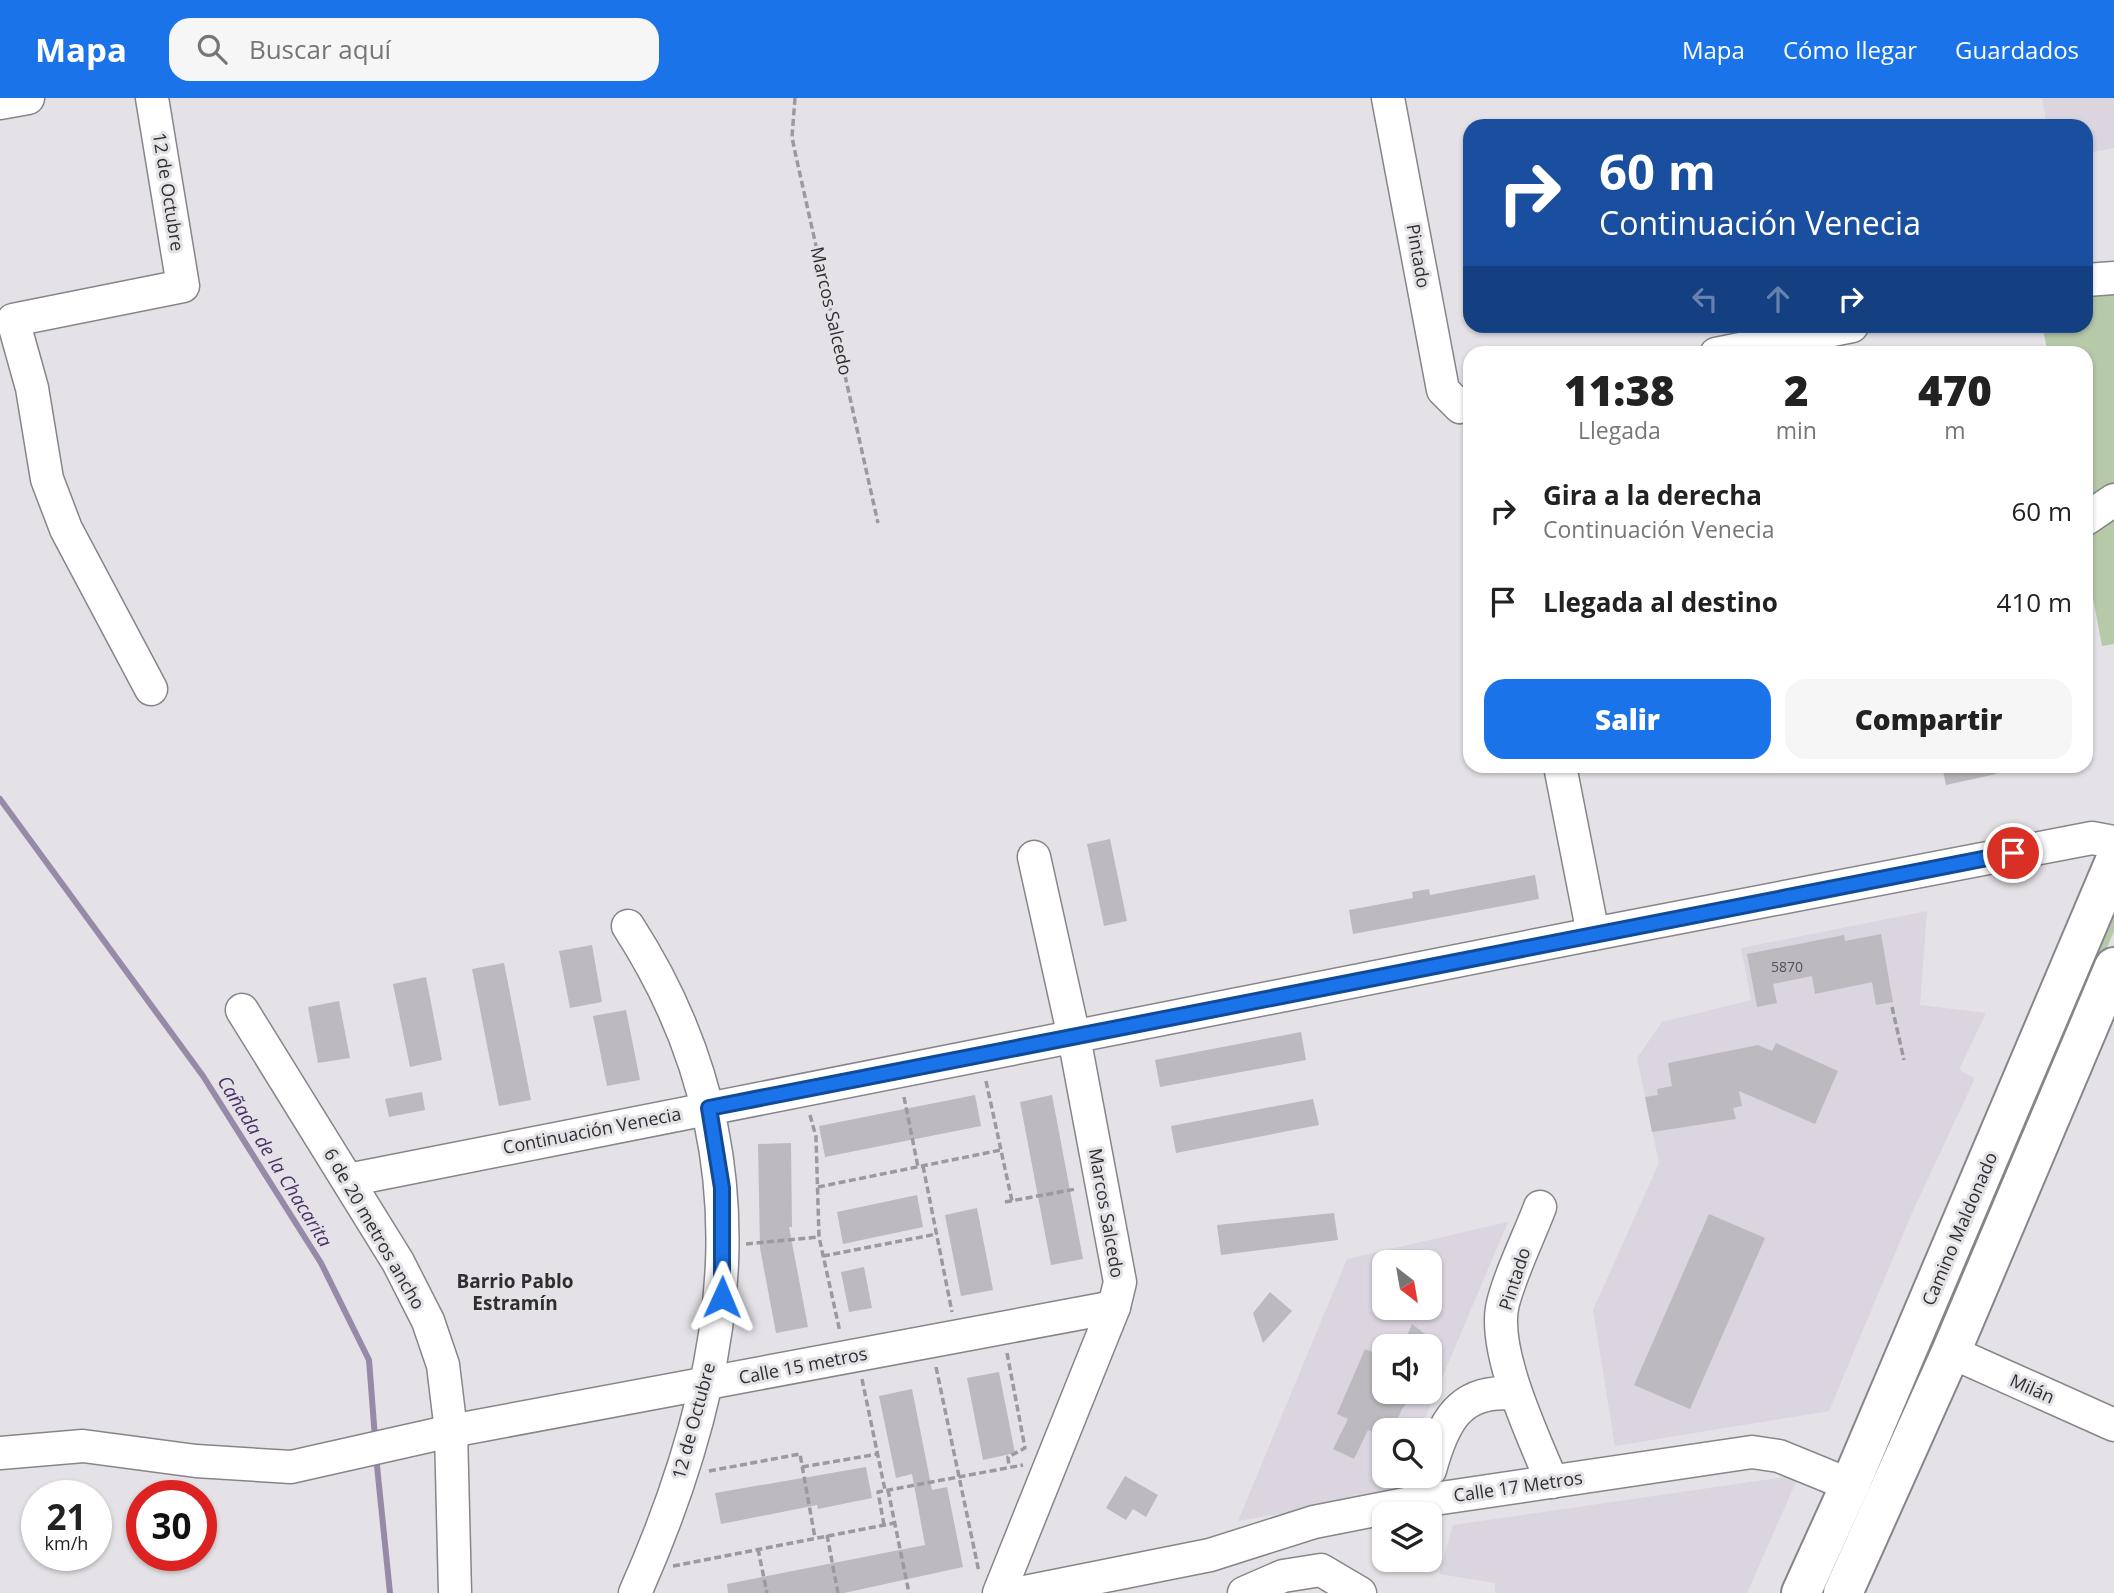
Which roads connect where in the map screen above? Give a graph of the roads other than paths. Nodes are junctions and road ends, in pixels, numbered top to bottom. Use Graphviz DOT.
graph roads {
  1 [pos="28,98"];
  2 [pos="152,98"];
  3 [pos="1388,98"];
  4 [pos="0,103"];
  5 [pos="2114,278"];
  6 [pos="2093,280"];
  7 [pos="1818,333"];
  8 [pos="1755,346"];
  9 [pos="1463,404"];
  10 [pos="2114,500"];
  11 [pos="2093,514"];
  12 [pos="151,689"];
  13 [pos="1561,773"];
  14 [pos="2114,842"];
  15 [pos="1034,857"];
  16 [pos="2114,863"];
  17 [pos="628,926"];
  18 [pos="1593,934"];
  19 [pos="2114,967"];
  20 [pos="242,1010"];
  21 [pos="1074,1037"];
  22 [pos="709,1108"];
  23 [pos="348,1180"];
  24 [pos="1540,1207"];
  25 [pos="1114,1307"];
  26 [pos="1951,1352"];
  27 [pos="706,1385"];
  28 [pos="1516,1394"];
  29 [pos="2114,1425"];
  30 [pos="451,1431"];
  31 [pos="1442,1435"];
  32 [pos="0,1453"];
  33 [pos="1442,1482"];
  34 [pos="1552,1482"];
  35 [pos="1850,1485"];
  36 [pos="1410,1488"];
  37 [pos="640,1582"];
  38 [pos="990,1587"];
  39 [pos="455,1593"];
  40 [pos="1020,1593"];
  41 [pos="1244,1593"];
  42 [pos="1360,1593"];
  43 [pos="1801,1593"];
  44 [pos="1843,1593"];
  1 -- 4 [label="street"];
  2 -- 12 [label="street, 12 de Octubre"];
  3 -- 9 [label="street, Pintado"];
  5 -- 6 [label="street"];
  7 -- 8 [label="street"];
  10 -- 11 [label="street"];
  13 -- 18 [label="street"];
  14 -- 18 [label="street, Continuación Venecia"];
  15 -- 21 [label="street, Marcos Salcedo"];
  16 -- 35 [label="main road, Camino Maldonado"];
  17 -- 22 [label="street, 12 de Octubre"];
  18 -- 21 [label="street, Continuación Venecia"];
  19 -- 26 [label="main road"];
  20 -- 23 [label="street, 6 de 20 metros ancho"];
  21 -- 22 [label="street, Continuación Venecia"];
  21 -- 25 [label="street, Marcos Salcedo"];
  22 -- 23 [label="street, Continuación Venecia"];
  22 -- 27 [label="street, 12 de Octubre"];
  23 -- 30 [label="street, 6 de 20 metros ancho"];
  24 -- 28 [label="street, Pintado"];
  25 -- 27 [label="street, Calle 15 metros"];
  25 -- 38 [label="street, Marcos Salcedo"];
  26 -- 29 [label="street, Milán"];
  26 -- 44 [label="main road"];
  27 -- 30 [label="street, Calle 15 metros"];
  27 -- 37 [label="street, 12 de Octubre"];
  28 -- 31 [label="street"];
  28 -- 34 [label="street, Pintado"];
  30 -- 32 [label="street, Calle 15 metros"];
  30 -- 39 [label="street, 6 de 20 metros ancho"];
  33 -- 34 [label="street, Calle 17 Metros"];
  34 -- 35 [label="street, Calle 17 Metros"];
  35 -- 43 [label="main road, Camino Maldonado"];
  36 -- 40 [label="street, Calle 17 Metros"];
  41 -- 42 [label="street"];
}
